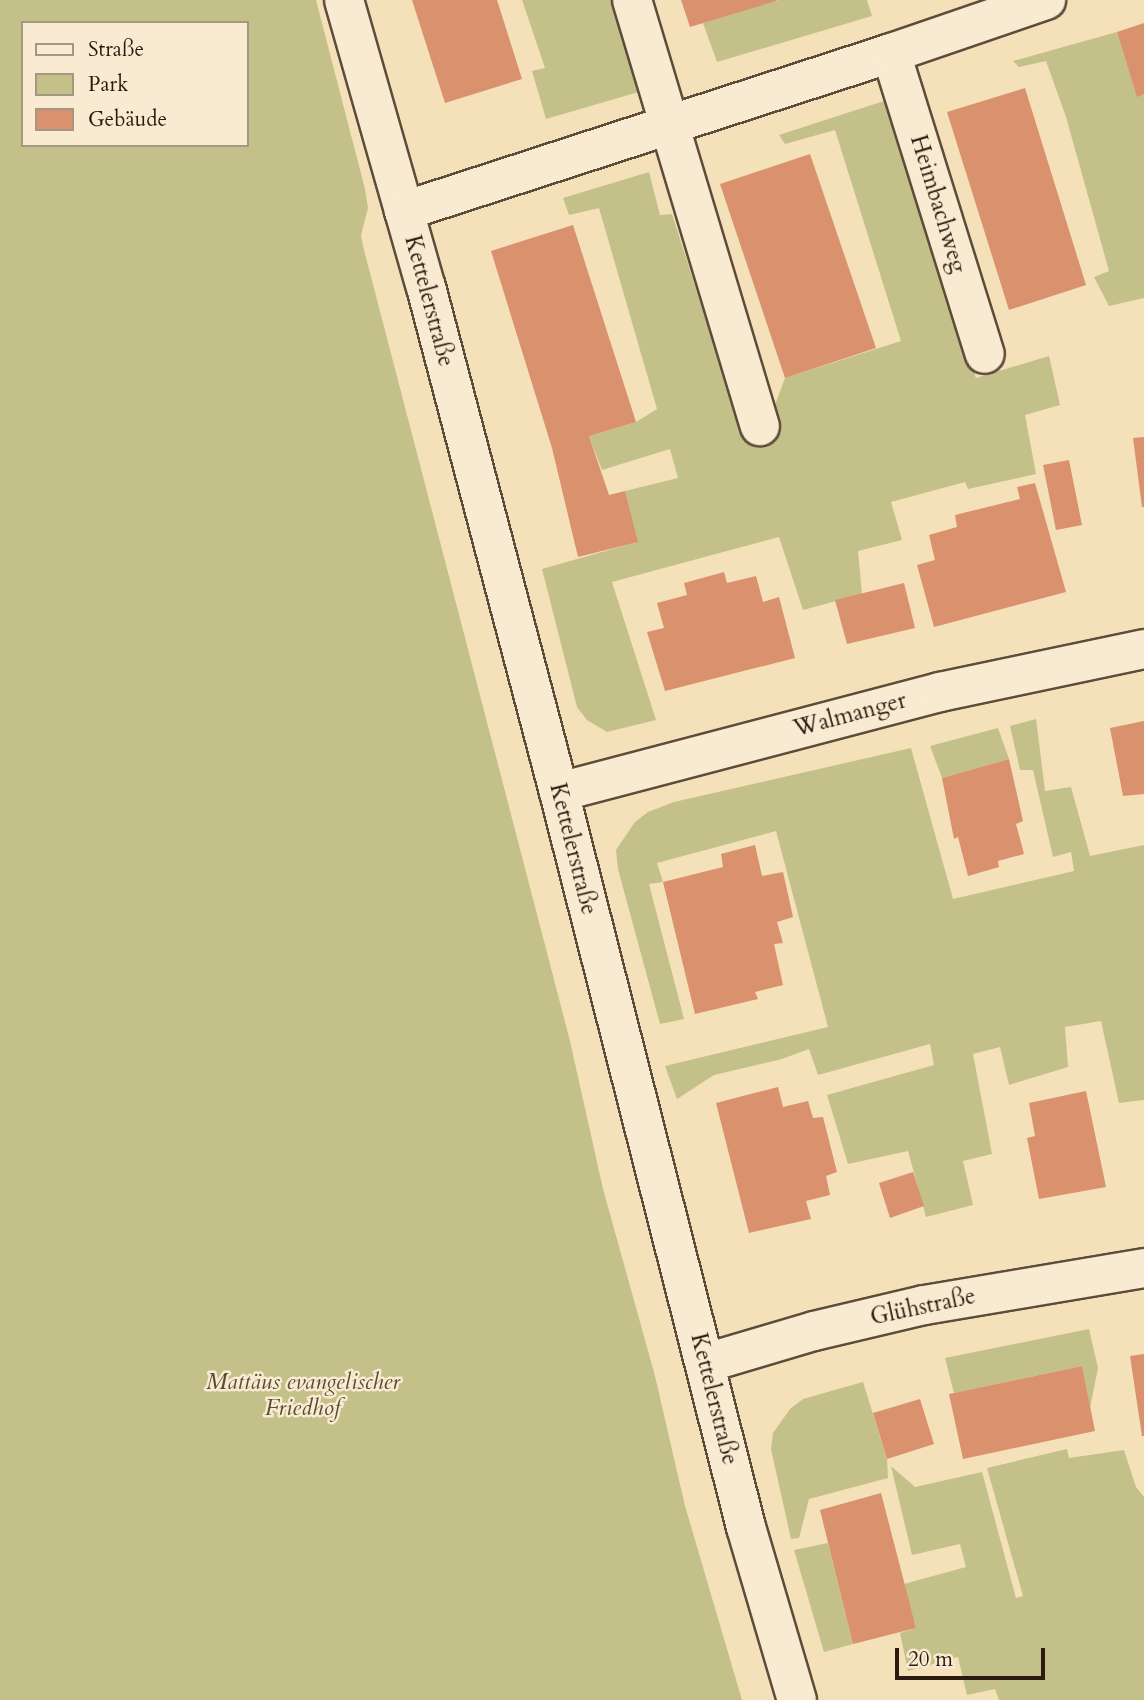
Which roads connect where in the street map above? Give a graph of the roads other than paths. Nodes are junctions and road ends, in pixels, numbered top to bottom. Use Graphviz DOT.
graph roads {
  1 [pos="344,0"];
  2 [pos="632,0"];
  3 [pos="1046,0"];
  4 [pos="891,53"];
  5 [pos="671,125"];
  6 [pos="404,211"];
  7 [pos="985,354"];
  8 [pos="760,426"];
  9 [pos="1144,649"];
  10 [pos="559,792"];
  11 [pos="1144,1268"];
  12 [pos="706,1363"];
  13 [pos="796,1700"];
  1 -- 6 [label="street, Kettelerstraße"];
  2 -- 5 [label="street"];
  3 -- 4 [label="street"];
  4 -- 5 [label="street"];
  4 -- 7 [label="street, Heimbachweg"];
  5 -- 6 [label="street"];
  5 -- 8 [label="street"];
  6 -- 10 [label="street, Kettelerstraße"];
  9 -- 10 [label="street, Walmanger"];
  10 -- 12 [label="street, Kettelerstraße"];
  11 -- 12 [label="street, Glühstraße"];
  12 -- 13 [label="street, Kettelerstraße"];
}
